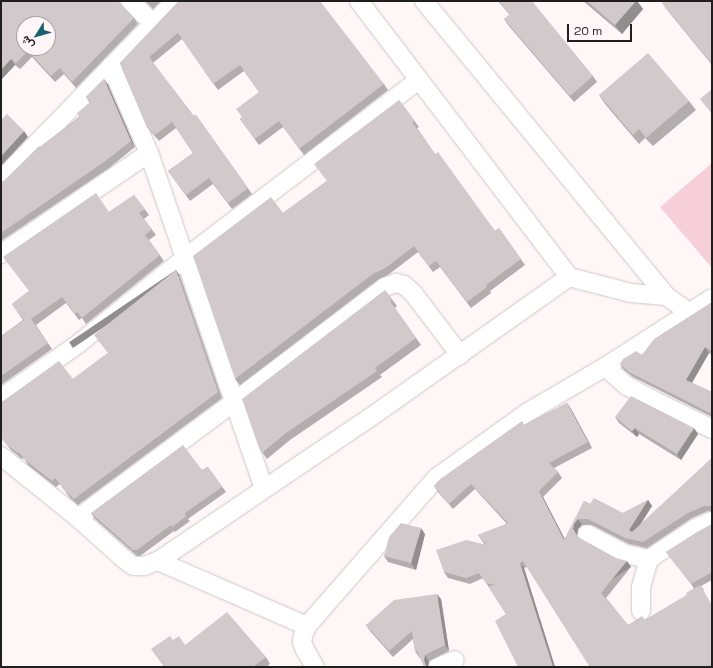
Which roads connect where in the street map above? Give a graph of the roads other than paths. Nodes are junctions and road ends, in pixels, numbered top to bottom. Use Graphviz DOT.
graph roads {
  1 [pos="130,1"];
  2 [pos="176,1"];
  3 [pos="358,1"];
  4 [pos="424,1"];
  5 [pos="153,23"];
  6 [pos="112,66"];
  7 [pos="419,80"];
  8 [pos="148,153"];
  9 [pos="1,180"];
  10 [pos="1,254"];
  11 [pos="185,258"];
  12 [pos="569,276"];
  13 [pos="666,296"];
  14 [pos="712,298"];
  15 [pos="689,312"];
  16 [pos="460,355"];
  17 [pos="605,367"];
  18 [pos="1,398"];
  19 [pos="234,402"];
  20 [pos="712,429"];
  21 [pos="1,456"];
  22 [pos="264,488"];
  23 [pos="78,518"];
  24 [pos="712,521"];
  25 [pos="587,534"];
  26 [pos="648,559"];
  27 [pos="158,561"];
  28 [pos="641,611"];
  29 [pos="307,626"];
  30 [pos="455,660"];
  31 [pos="315,667"];
  32 [pos="438,667"];
  1 -- 5 [label="street"];
  2 -- 5 [label="street"];
  3 -- 7 [label="street"];
  4 -- 13 [label="street"];
  5 -- 6 [label="street"];
  6 -- 8 [label="street"];
  6 -- 9 [label="street"];
  7 -- 11 [label="street"];
  7 -- 12 [label="street"];
  8 -- 10 [label="street"];
  8 -- 11 [label="street"];
  11 -- 18 [label="street"];
  11 -- 19 [label="street"];
  12 -- 13 [label="street"];
  12 -- 16 [label="street"];
  13 -- 15 [label="street"];
  14 -- 15 [label="street"];
  15 -- 17 [label="street"];
  16 -- 19 [label="street"];
  16 -- 22 [label="street"];
  17 -- 20 [label="street"];
  17 -- 29 [label="street"];
  19 -- 22 [label="street"];
  19 -- 23 [label="street"];
  21 -- 23 [label="street"];
  22 -- 27 [label="street"];
  23 -- 27 [label="street"];
  24 -- 26 [label="street"];
  25 -- 26 [label="street"];
  26 -- 28 [label="street"];
  27 -- 29 [label="street"];
  29 -- 31 [label="street"];
  30 -- 32 [label="street"];
}
